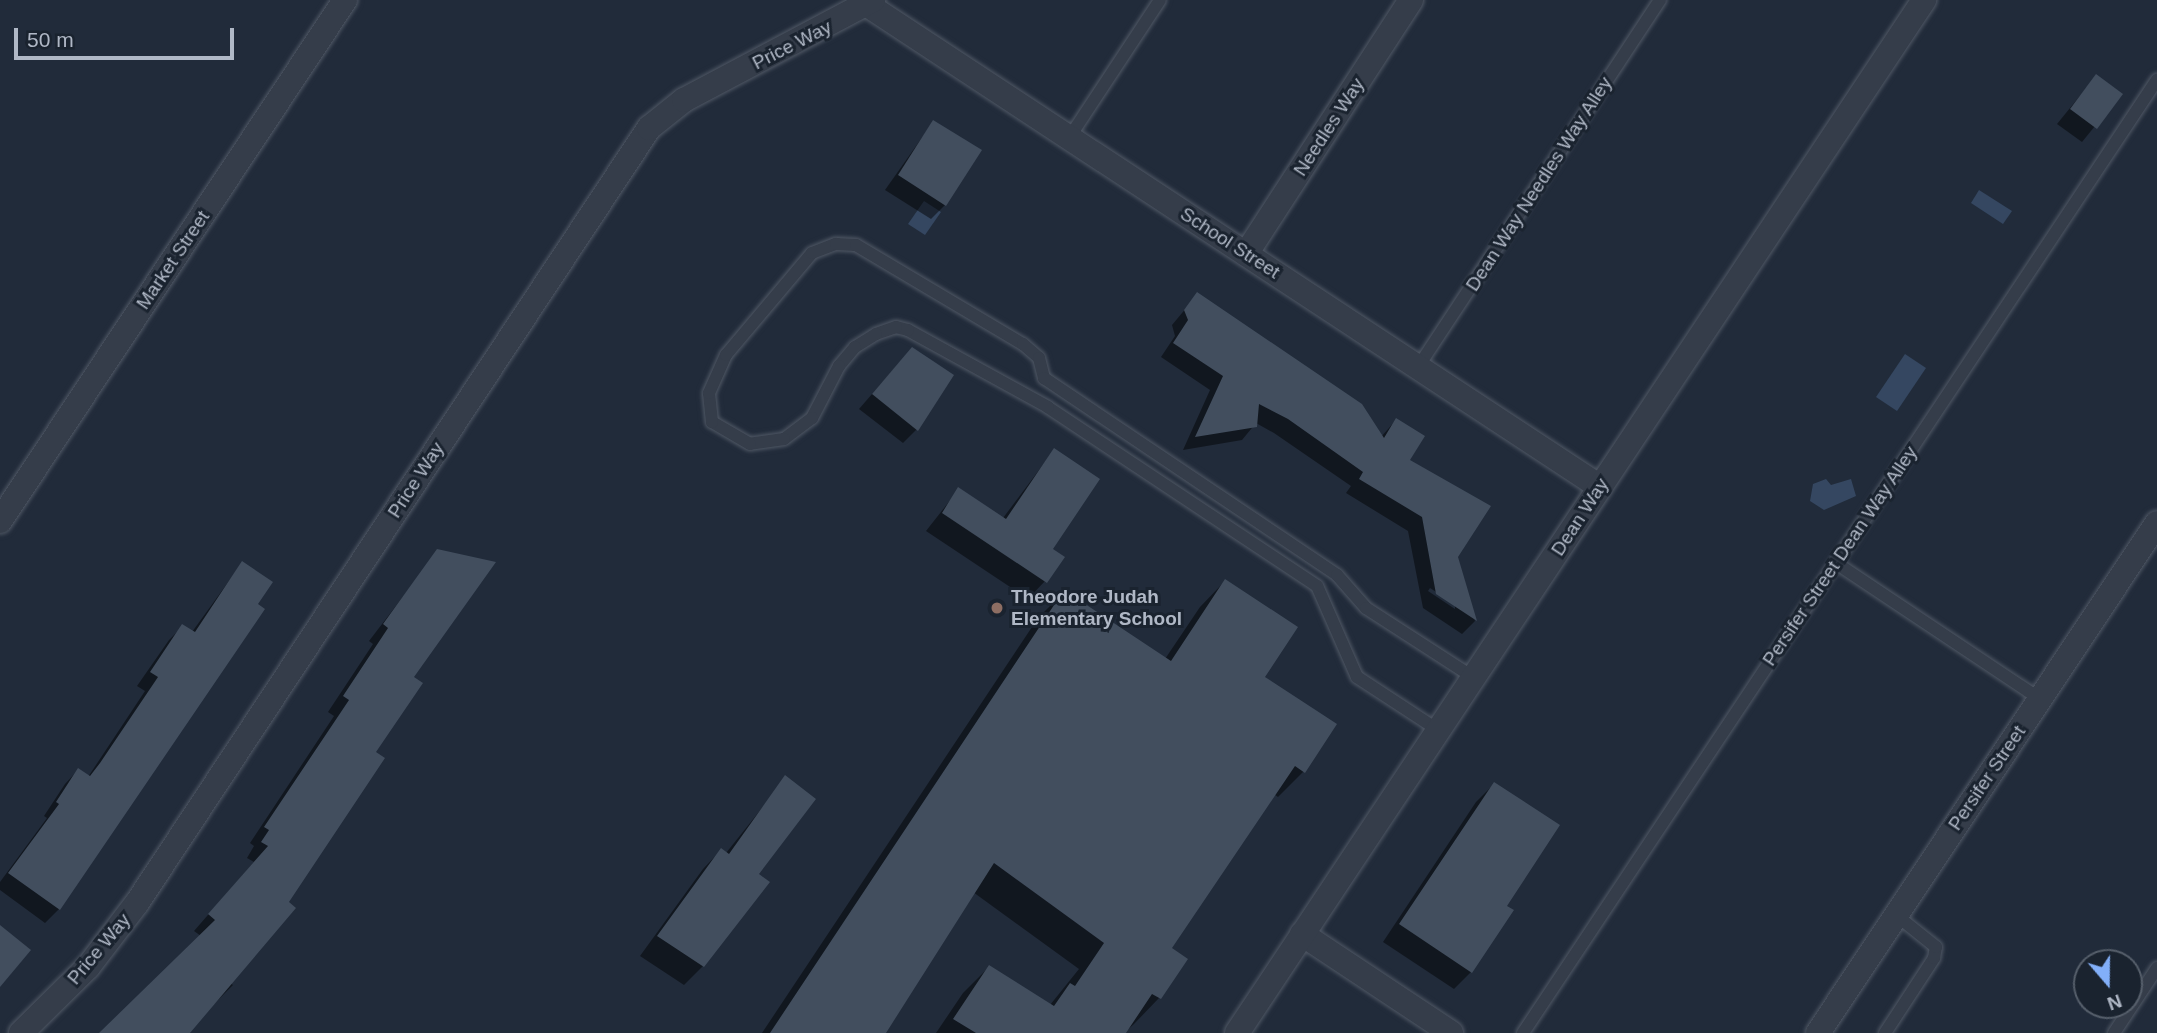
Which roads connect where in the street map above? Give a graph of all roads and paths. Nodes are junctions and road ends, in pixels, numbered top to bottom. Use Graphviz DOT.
graph roads {
  1 [pos="345,0"];
  2 [pos="1160,0"];
  3 [pos="1411,0"];
  4 [pos="1660,0"];
  5 [pos="1924,0"];
  6 [pos="867,2"];
  7 [pos="2157,80"];
  8 [pos="1069,138"];
  9 [pos="1246,254"];
  10 [pos="1418,367"];
  11 [pos="1600,487"];
  12 [pos="0,521"];
  13 [pos="2157,523"];
  14 [pos="1836,563"];
  15 [pos="1474,678"];
  16 [pos="2040,699"];
  17 [pos="1438,730"];
  18 [pos="1896,915"];
  19 [pos="1302,934"];
  20 [pos="2157,968"];
  21 [pos="21,1033"];
  22 [pos="1237,1033"];
  23 [pos="1451,1033"];
  24 [pos="1524,1033"];
  25 [pos="1818,1033"];
  26 [pos="1885,1033"];
  27 [pos="2114,1033"];
  1 -- 12 [label="street, Market Street"];
  2 -- 8 [label="lane"];
  3 -- 9 [label="street, Needles Way"];
  4 -- 10 [label="lane, Dean Way Needles Way Alley"];
  5 -- 11 [label="street, Dean Way"];
  6 -- 8 [label="street, School Street"];
  6 -- 21 [label="street, Price Way"];
  7 -- 14 [label="lane, Persifer Street Dean Way Alley"];
  8 -- 9 [label="street, School Street"];
  9 -- 10 [label="street, School Street"];
  10 -- 11 [label="street, School Street"];
  11 -- 15 [label="street, Dean Way"];
  13 -- 16 [label="street, Persifer Street"];
  14 -- 16 [label="lane"];
  14 -- 24 [label="lane, Persifer Street Dean Way Alley"];
  15 -- 17 [label="street, Dean Way"];
  15 -- 17 [label="lane"];
  16 -- 18 [label="street, Persifer Street"];
  17 -- 19 [label="street, Dean Way"];
  18 -- 25 [label="street, Persifer Street"];
  18 -- 26 [label="lane"];
  19 -- 22 [label="street, Dean Way"];
  19 -- 23 [label="street"];
  20 -- 27 [label="lane"];
}
